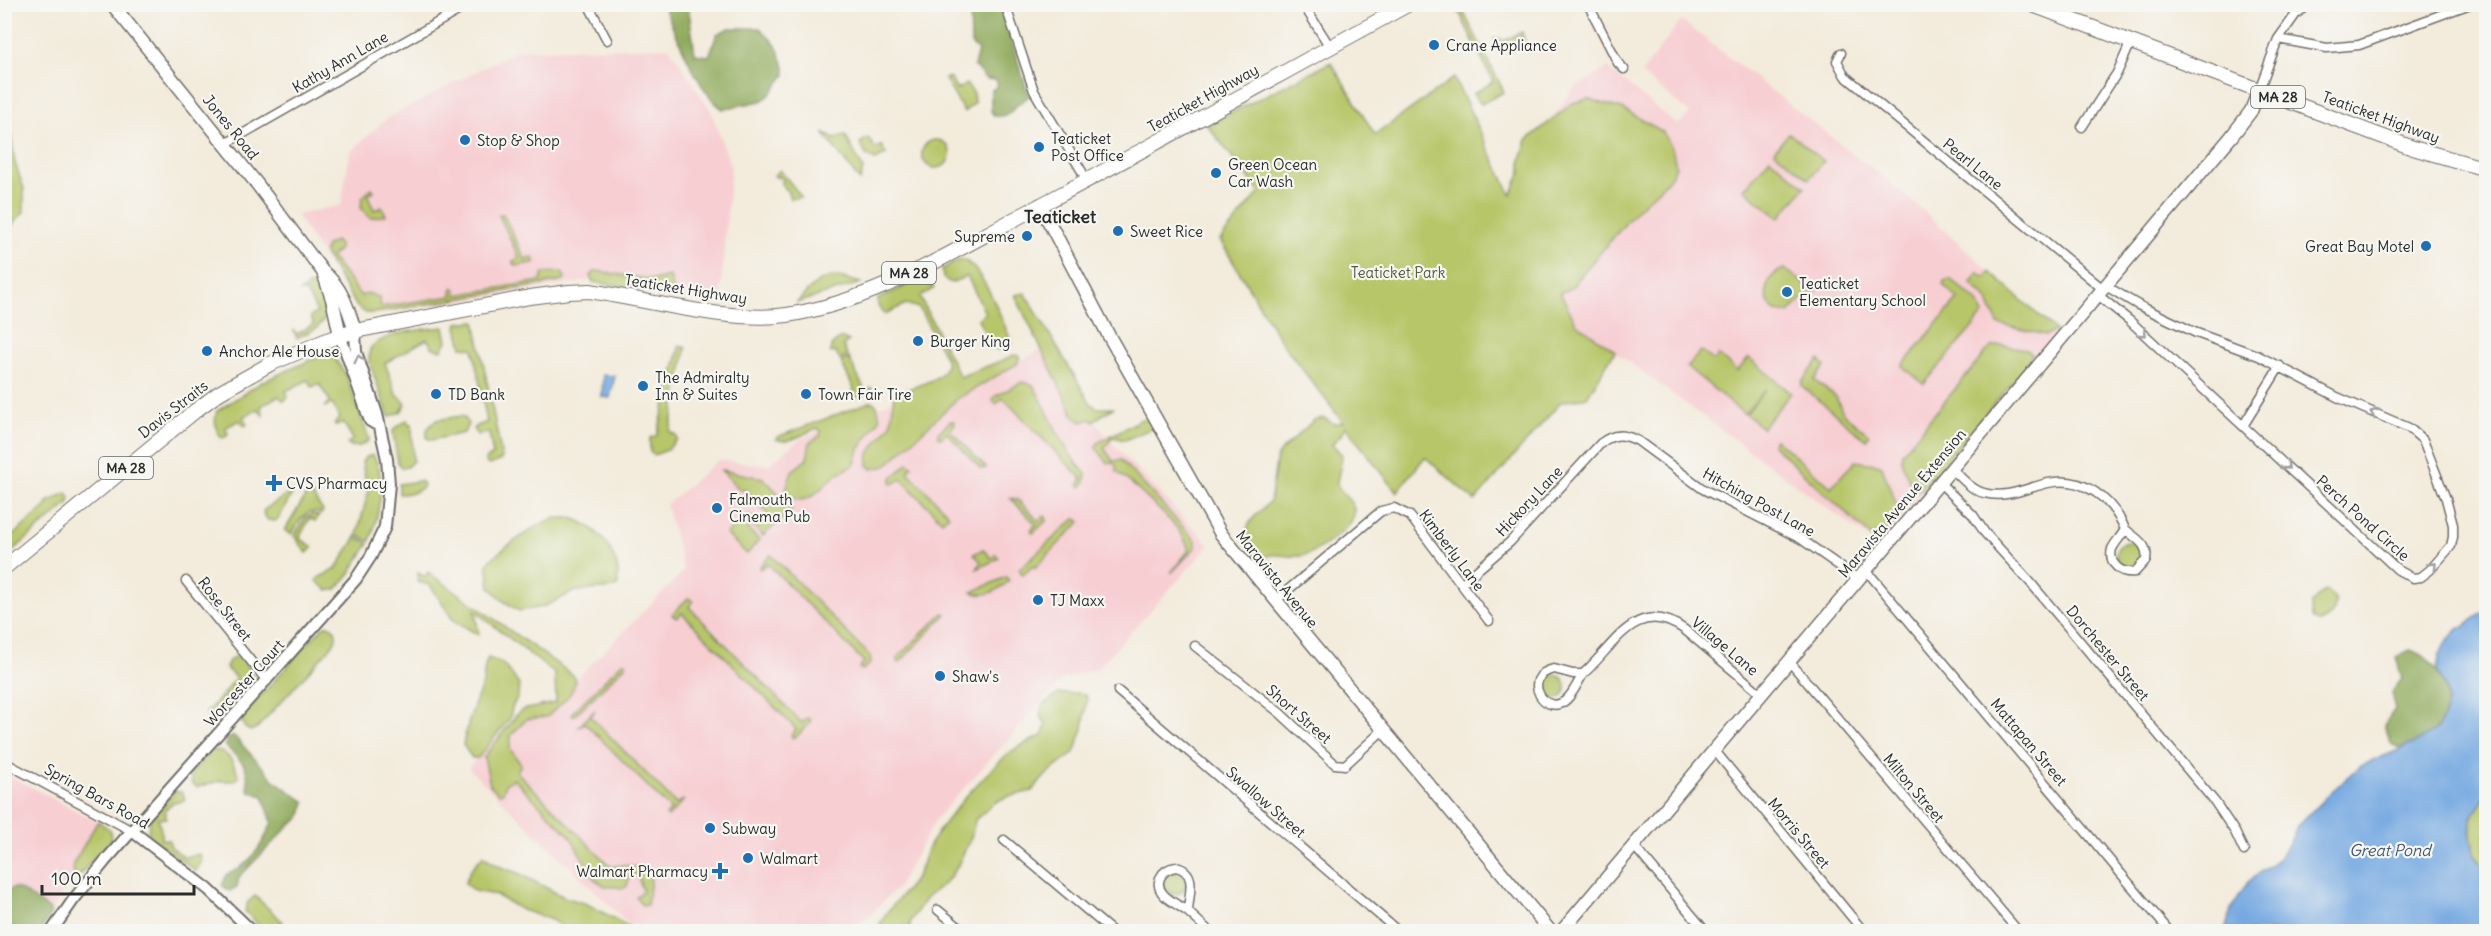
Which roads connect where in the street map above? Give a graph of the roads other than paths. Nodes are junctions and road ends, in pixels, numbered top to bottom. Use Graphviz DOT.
graph roads {
  1 [pos="112,4"];
  2 [pos="470,4"];
  3 [pos="588,4"];
  4 [pos="1005,4"];
  5 [pos="1303,4"];
  6 [pos="1409,4"];
  7 [pos="1588,4"];
  8 [pos="2030,4"];
  9 [pos="2309,4"];
  10 [pos="2470,4"];
  11 [pos="2278,39"];
  12 [pos="607,40"];
  13 [pos="2131,42"];
  14 [pos="1330,47"];
  15 [pos="1841,53"];
  16 [pos="1624,69"];
  17 [pos="2259,90"];
  18 [pos="2082,127"];
  19 [pos="225,144"];
  20 [pos="2487,170"];
  21 [pos="1088,180"];
  22 [pos="1041,205"];
  23 [pos="323,272"];
  24 [pos="2102,290"];
  25 [pos="355,331"];
  26 [pos="340,335"];
  27 [pos="2280,366"];
  28 [pos="378,425"];
  29 [pos="2243,426"];
  30 [pos="1615,435"];
  31 [pos="1952,468"];
  32 [pos="1940,482"];
  33 [pos="2126,529"];
  34 [pos="4,568"];
  35 [pos="1862,574"];
  36 [pos="186,581"];
  37 [pos="1461,584"];
  38 [pos="1275,601"];
  39 [pos="1489,621"];
  40 [pos="1195,646"];
  41 [pos="1789,661"];
  42 [pos="1583,674"];
  43 [pos="267,681"];
  44 [pos="1118,691"];
  45 [pos="1761,694"];
  46 [pos="1383,730"];
  47 [pos="1715,751"];
  48 [pos="4,762"];
  49 [pos="132,831"];
  50 [pos="1004,840"];
  51 [pos="1635,847"];
  52 [pos="2244,851"];
  53 [pos="938,910"];
  54 [pos="1188,912"];
  55 [pos="51,932"];
  56 [pos="253,932"];
  57 [pos="965,932"];
  58 [pos="1113,932"];
  59 [pos="1210,932"];
  60 [pos="1399,932"];
  61 [pos="1551,932"];
  62 [pos="1561,932"];
  63 [pos="1706,932"];
  64 [pos="1864,932"];
  65 [pos="2019,932"];
  66 [pos="2170,932"];
  1 -- 19 [label="main road, Jones Road"];
  2 -- 19 [label="street, Kathy Ann Lane"];
  3 -- 12 [label="street"];
  4 -- 21 [label="street"];
  5 -- 14 [label="street"];
  6 -- 14 [label="main road, Teaticket Highway / MA 28"];
  7 -- 16 [label="street"];
  8 -- 13 [label="main road, Teaticket Highway / MA 28"];
  9 -- 11 [label="street"];
  10 -- 11 [label="street"];
  11 -- 17 [label="street"];
  13 -- 17 [label="main road, Teaticket Highway / MA 28"];
  13 -- 18 [label="street"];
  14 -- 21 [label="main road, Teaticket Highway / MA 28"];
  15 -- 24 [label="street, Pearl Lane"];
  17 -- 20 [label="main road, Teaticket Highway / MA 28"];
  17 -- 24 [label="main road, Maravista Avenue Extension"];
  19 -- 23 [label="main road, Jones Road"];
  21 -- 22 [label="main road, Teaticket Highway / MA 28"];
  22 -- 25 [label="main road, Teaticket Highway / MA 28"];
  22 -- 38 [label="main road, Maravista Avenue"];
  23 -- 25 [label="main road, Jones Road"];
  23 -- 26 [label="main road, Jones Road"];
  24 -- 27 [label="street, Perch Pond Circle"];
  24 -- 29 [label="street, Perch Pond Circle, one-way"];
  24 -- 31 [label="main road, Maravista Avenue Extension"];
  25 -- 26 [label="main road, Davis Straits / MA 28"];
  28 -- 25 [label="street, Worcester Court, one-way"];
  26 -- 28 [label="street, Worcester Court"];
  26 -- 34 [label="main road, Davis Straits / MA 28"];
  27 -- 29 [label="street"];
  29 -- 27 [label="street, Perch Pond Circle, one-way"];
  28 -- 43 [label="street, Worcester Court"];
  30 -- 35 [label="street, Hitching Post Lane"];
  30 -- 37 [label="street, Hickory Lane"];
  31 -- 32 [label="main road, Maravista Avenue Extension"];
  31 -- 33 [label="street"];
  32 -- 35 [label="main road, Maravista Avenue Extension"];
  32 -- 52 [label="street, Dorchester Street"];
  33 -- 33 [label="street"];
  35 -- 41 [label="main road, Maravista Avenue Extension"];
  35 -- 66 [label="street, Mattapan Street"];
  36 -- 43 [label="street, Rose Street"];
  37 -- 38 [label="street, Kimberly Lane"];
  37 -- 39 [label="street, Kimberly Lane"];
  38 -- 46 [label="main road, Maravista Avenue"];
  40 -- 46 [label="street, Short Street"];
  41 -- 45 [label="main road, Maravista Avenue Extension"];
  41 -- 65 [label="street, Milton Street"];
  42 -- 42 [label="street, Village Lane"];
  42 -- 45 [label="street, Village Lane"];
  43 -- 49 [label="street, Worcester Court"];
  44 -- 60 [label="street, Swallow Street"];
  45 -- 47 [label="main road, Maravista Avenue Extension"];
  46 -- 61 [label="main road, Maravista Avenue"];
  47 -- 51 [label="main road, Maravista Avenue Extension"];
  47 -- 64 [label="street, Morris Street"];
  48 -- 49 [label="street, Spring Bars Road"];
  49 -- 55 [label="street, Worcester Court"];
  49 -- 56 [label="street, Spring Bars Road"];
  50 -- 58 [label="street"];
  51 -- 62 [label="main road, Maravista Avenue Extension"];
  51 -- 63 [label="street"];
  53 -- 57 [label="street"];
  54 -- 54 [label="street"];
  54 -- 59 [label="street"];
}
